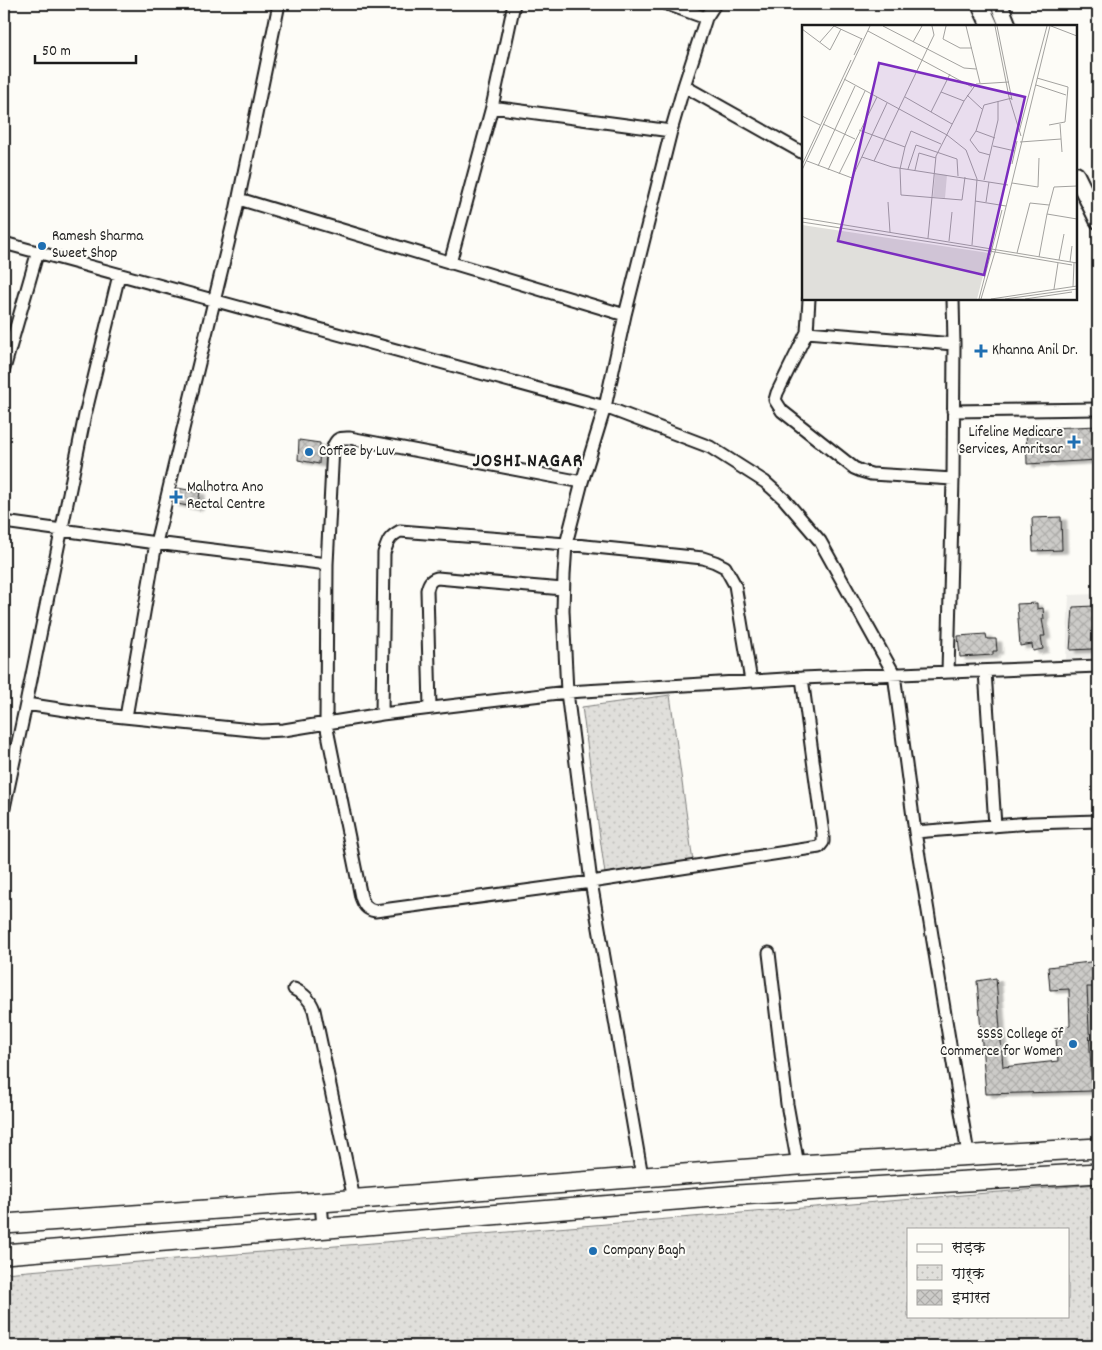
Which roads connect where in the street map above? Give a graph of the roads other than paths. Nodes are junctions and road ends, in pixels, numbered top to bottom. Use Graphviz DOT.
graph roads {
  1 [pos="279,4"];
  2 [pos="514,4"];
  3 [pos="667,4"];
  4 [pos="715,4"];
  5 [pos="980,4"];
  6 [pos="999,4"];
  7 [pos="706,18"];
  8 [pos="990,25"];
  9 [pos="1008,25"];
  10 [pos="684,86"];
  11 [pos="492,107"];
  12 [pos="671,131"];
  13 [pos="802,152"];
  14 [pos="1077,177"];
  15 [pos="239,199"];
  16 [pos="1098,220"];
  17 [pos="4,242"];
  18 [pos="38,251"];
  19 [pos="450,263"];
  20 [pos="119,274"];
  21 [pos="809,300"];
  22 [pos="953,300"];
  23 [pos="214,301"];
  24 [pos="625,315"];
  25 [pos="807,332"];
  26 [pos="954,344"];
  27 [pos="4,369"];
  28 [pos="605,407"];
  29 [pos="1098,408"];
  30 [pos="952,411"];
  31 [pos="953,479"];
  32 [pos="582,482"];
  33 [pos="4,522"];
  34 [pos="62,531"];
  35 [pos="156,544"];
  36 [pos="566,544"];
  37 [pos="327,564"];
  38 [pos="563,589"];
  39 [pos="1098,666"];
  40 [pos="985,671"];
  41 [pos="948,672"];
  42 [pos="894,674"];
  43 [pos="802,678"];
  44 [pos="750,681"];
  45 [pos="567,692"];
  46 [pos="26,704"];
  47 [pos="430,708"];
  48 [pos="382,714"];
  49 [pos="126,716"];
  50 [pos="326,724"];
  51 [pos="4,808"];
  52 [pos="1098,821"];
  53 [pos="995,826"];
  54 [pos="916,832"];
  55 [pos="591,882"];
  56 [pos="769,954"];
  57 [pos="294,989"];
  58 [pos="1098,1148"];
  59 [pos="968,1154"];
  60 [pos="798,1165"];
  61 [pos="1098,1173"];
  62 [pos="642,1176"];
  63 [pos="354,1200"];
  64 [pos="321,1202"];
  65 [pos="4,1224"];
  66 [pos="323,1228"];
  67 [pos="4,1254"];
  1 -- 15 [label="street"];
  2 -- 11 [label="street"];
  3 -- 7 [label="street"];
  4 -- 7 [label="street"];
  5 -- 8 [label="street"];
  6 -- 9 [label="street"];
  7 -- 10 [label="street"];
  10 -- 12 [label="street"];
  10 -- 13 [label="street"];
  11 -- 12 [label="street"];
  11 -- 19 [label="street"];
  12 -- 24 [label="street"];
  14 -- 16 [label="street"];
  15 -- 19 [label="street"];
  15 -- 23 [label="street"];
  17 -- 18 [label="street"];
  18 -- 20 [label="street"];
  18 -- 27 [label="street"];
  19 -- 24 [label="street"];
  20 -- 23 [label="street"];
  20 -- 34 [label="street"];
  21 -- 25 [label="street"];
  22 -- 26 [label="street"];
  23 -- 28 [label="street"];
  23 -- 35 [label="street"];
  24 -- 28 [label="street"];
  25 -- 26 [label="street"];
  25 -- 31 [label="street"];
  26 -- 30 [label="street"];
  28 -- 32 [label="street"];
  28 -- 42 [label="street"];
  29 -- 30 [label="street"];
  30 -- 31 [label="street"];
  31 -- 41 [label="street"];
  32 -- 36 [label="street"];
  32 -- 37 [label="street"];
  33 -- 34 [label="street"];
  34 -- 35 [label="street"];
  34 -- 46 [label="street"];
  35 -- 37 [label="street"];
  35 -- 49 [label="street"];
  36 -- 38 [label="street"];
  36 -- 44 [label="street"];
  36 -- 48 [label="street"];
  37 -- 50 [label="street"];
  38 -- 45 [label="street"];
  38 -- 47 [label="street"];
  39 -- 40 [label="street"];
  40 -- 41 [label="street"];
  40 -- 53 [label="street"];
  41 -- 42 [label="street"];
  42 -- 43 [label="street"];
  42 -- 54 [label="street"];
  43 -- 44 [label="street"];
  43 -- 55 [label="street"];
  44 -- 45 [label="street"];
  45 -- 47 [label="street"];
  45 -- 55 [label="street"];
  46 -- 49 [label="street"];
  46 -- 51 [label="street"];
  47 -- 48 [label="street"];
  48 -- 50 [label="street"];
  49 -- 50 [label="street"];
  50 -- 55 [label="street"];
  52 -- 53 [label="street"];
  53 -- 54 [label="street"];
  54 -- 59 [label="street"];
  55 -- 62 [label="street"];
  56 -- 60 [label="street"];
  57 -- 63 [label="street"];
  58 -- 59 [label="main road"];
  59 -- 60 [label="main road"];
  60 -- 62 [label="main road"];
  61 -- 66 [label="main road"];
  62 -- 63 [label="main road"];
  63 -- 64 [label="main road"];
  64 -- 65 [label="main road"];
  64 -- 66 [label="street"];
  66 -- 67 [label="main road"];
}
